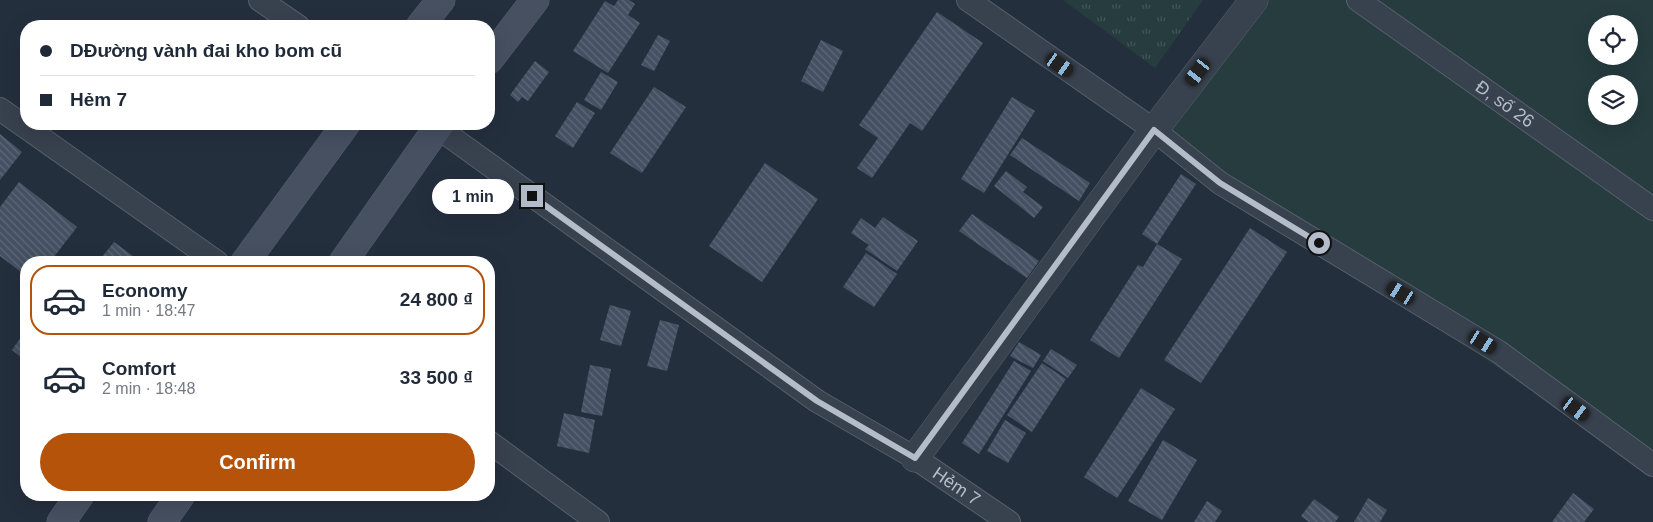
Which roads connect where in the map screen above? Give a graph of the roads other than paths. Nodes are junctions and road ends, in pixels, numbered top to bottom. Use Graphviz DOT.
graph roads {
  1 [pos="260,0"];
  2 [pos="441,0"];
  3 [pos="535,0"];
  4 [pos="968,0"];
  5 [pos="1254,0"];
  6 [pos="1358,0"];
  7 [pos="289,20"];
  8 [pos="425,20"];
  9 [pos="495,52"];
  10 [pos="0,109"];
  11 [pos="20,123"];
  12 [pos="30,130"];
  13 [pos="342,130"];
  14 [pos="433,130"];
  15 [pos="443,130"];
  16 [pos="1154,130"];
  17 [pos="1653,209"];
  18 [pos="208,256"];
  19 [pos="249,256"];
  20 [pos="347,256"];
  21 [pos="495,446"];
  22 [pos="915,458"];
  23 [pos="1653,465"];
  24 [pos="76,501"];
  25 [pos="177,501"];
  26 [pos="61,522"];
  27 [pos="162,522"];
  28 [pos="598,522"];
  29 [pos="1009,522"];
  1 -- 7 [label="street"];
  2 -- 8 [label="main road"];
  3 -- 9 [label="main road"];
  4 -- 16 [label="street"];
  5 -- 16 [label="street"];
  6 -- 17 [label="street, Đ, số 26"];
  10 -- 11 [label="street"];
  12 -- 18 [label="street"];
  13 -- 19 [label="main road"];
  14 -- 20 [label="main road"];
  15 -- 22 [label="street, Hẻm 7"];
  16 -- 22 [label="street"];
  16 -- 23 [label="street"];
  21 -- 28 [label="street"];
  22 -- 29 [label="street, Hẻm 7"];
  24 -- 26 [label="main road"];
  25 -- 27 [label="main road"];
}
